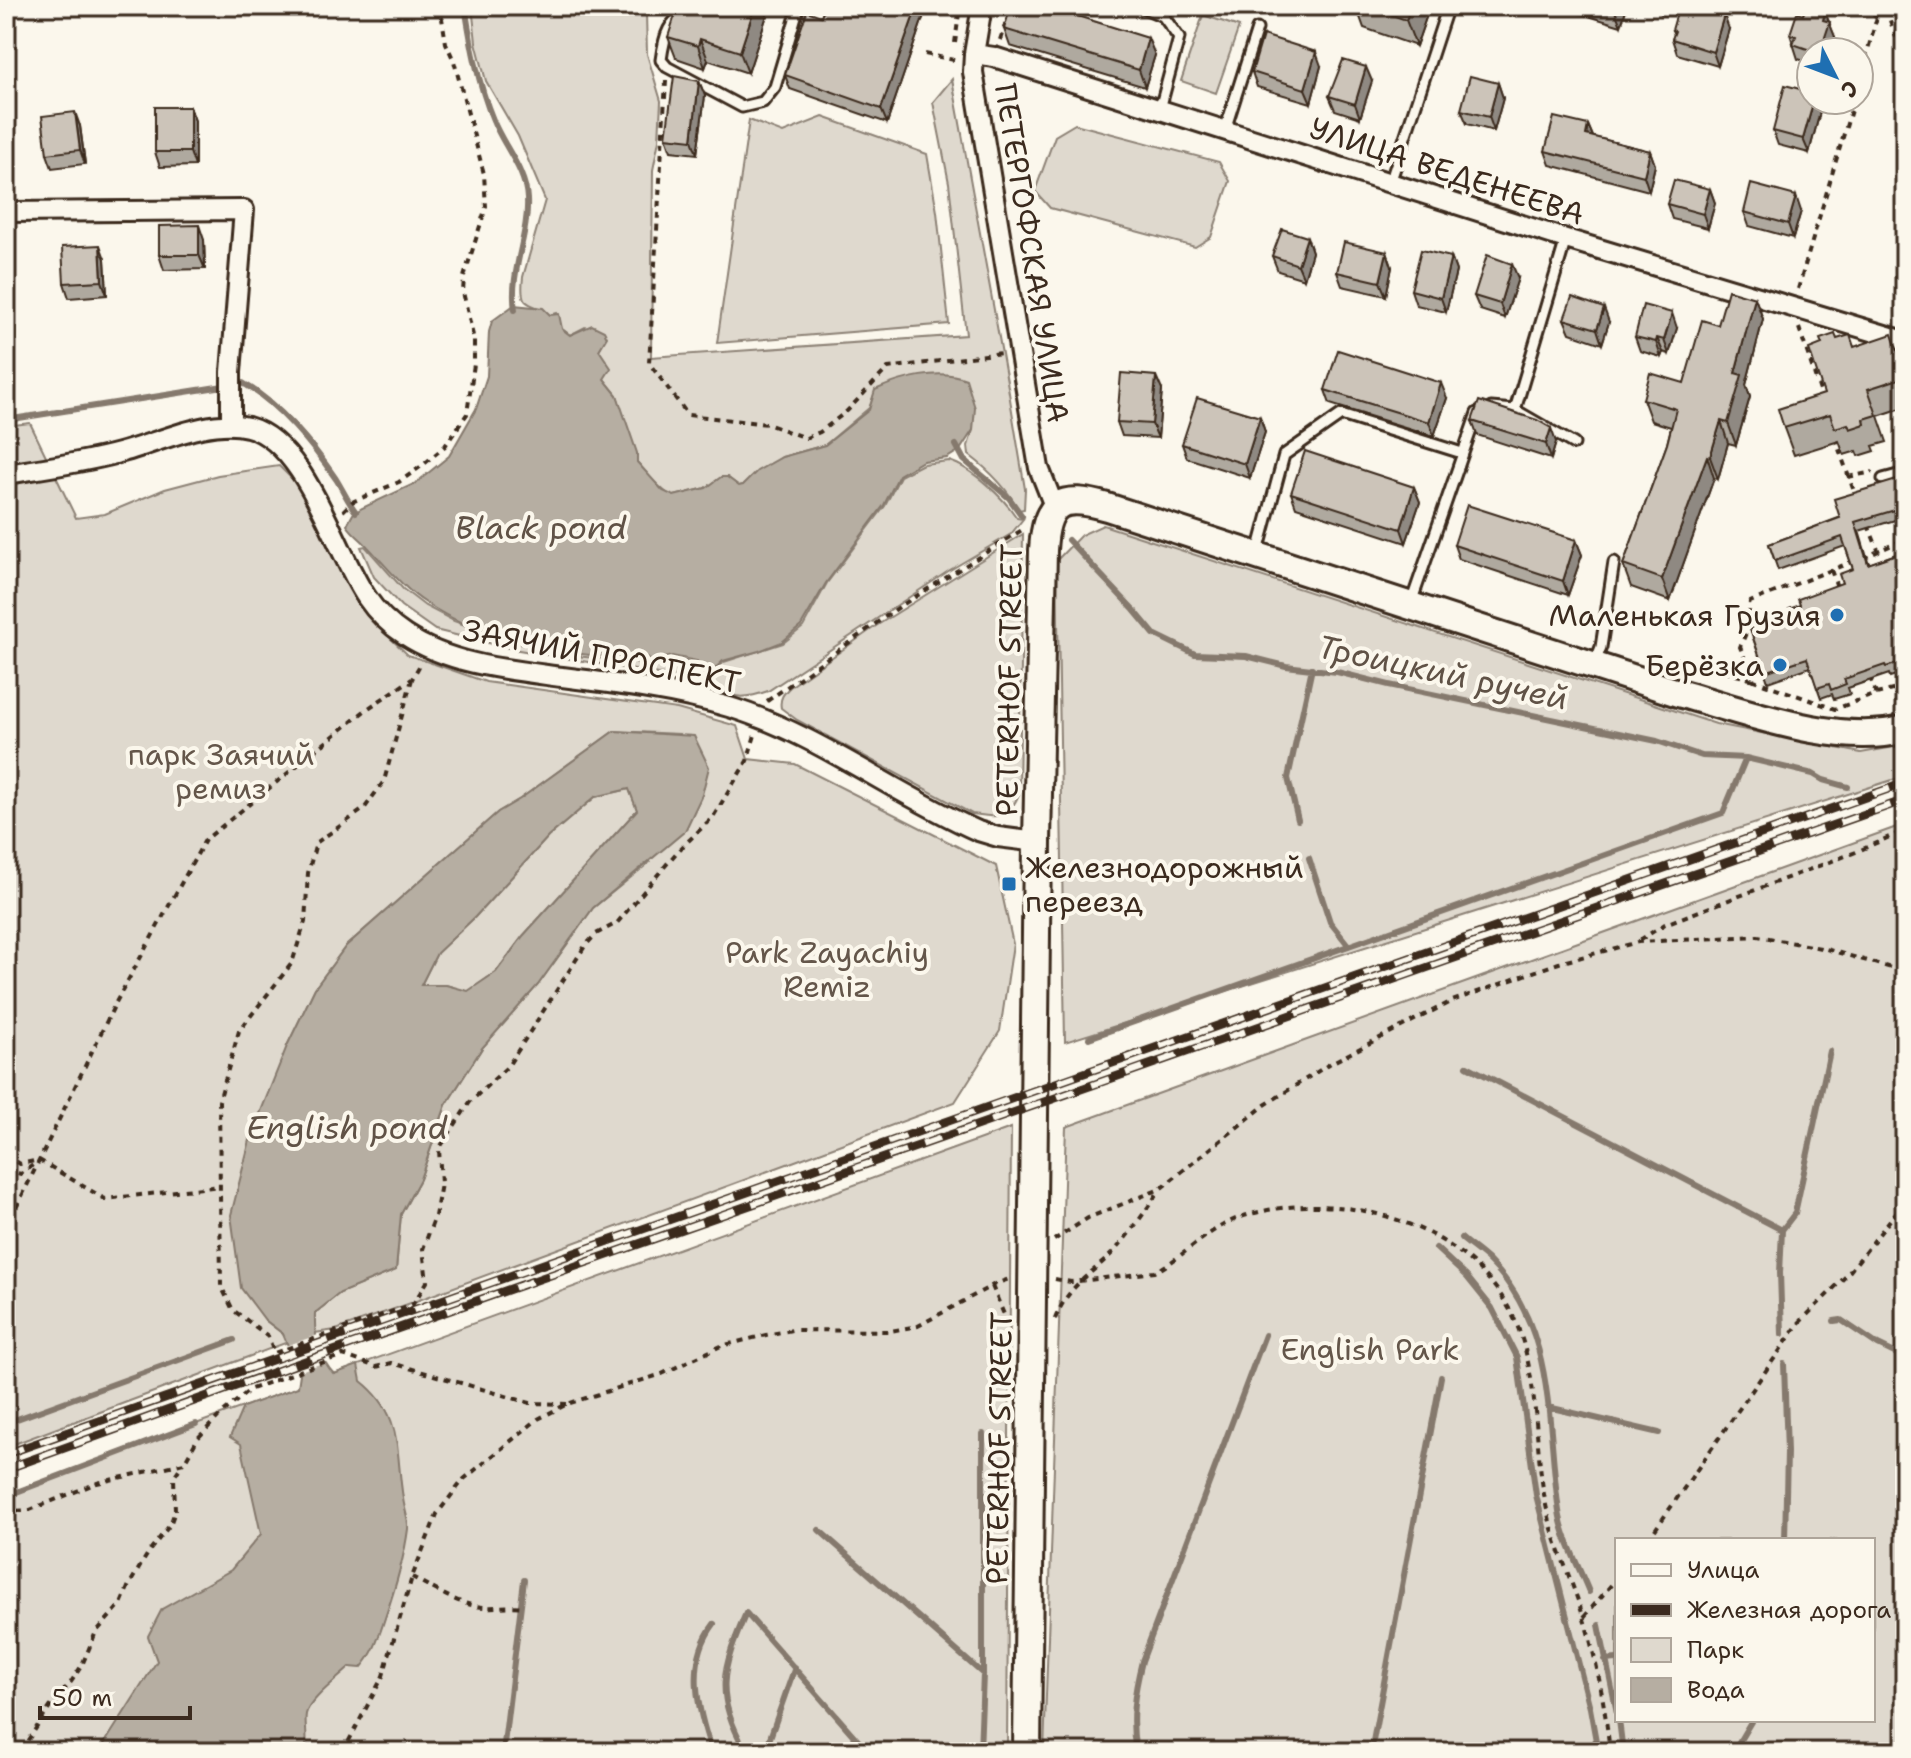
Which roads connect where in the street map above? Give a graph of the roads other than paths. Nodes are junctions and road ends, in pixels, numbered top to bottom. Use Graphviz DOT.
graph roads {
  1 [pos="690,6"];
  2 [pos="799,6"];
  3 [pos="982,6"];
  4 [pos="1140,6"];
  5 [pos="1448,6"];
  6 [pos="1257,29"];
  7 [pos="974,54"];
  8 [pos="1160,109"];
  9 [pos="1225,130"];
  10 [pos="1390,183"];
  11 [pos="6,212"];
  12 [pos="1566,239"];
  13 [pos="1905,341"];
  14 [pos="1515,410"];
  15 [pos="231,425"];
  16 [pos="1574,444"];
  17 [pos="1462,453"];
  18 [pos="1905,473"];
  19 [pos="6,474"];
  20 [pos="1883,479"];
  21 [pos="1054,506"];
  22 [pos="1257,556"];
  23 [pos="1614,562"];
  24 [pos="1411,606"];
  25 [pos="1594,665"];
  26 [pos="1905,729"];
  27 [pos="1037,842"];
  28 [pos="1027,1752"];
  1 -- 2 [label="lane"];
  3 -- 7 [label="street, ПЕТЕРГОФСКАЯ УЛИЦА"];
  4 -- 8 [label="lane"];
  5 -- 10 [label="lane"];
  6 -- 9 [label="lane"];
  7 -- 8 [label="street, УЛИЦА ВЕДЕНЕЕВА"];
  7 -- 21 [label="street, ПЕТЕРГОФСКАЯ УЛИЦА"];
  8 -- 9 [label="street, УЛИЦА ВЕДЕНЕЕВА"];
  9 -- 10 [label="street, УЛИЦА ВЕДЕНЕЕВА"];
  10 -- 12 [label="street, УЛИЦА ВЕДЕНЕЕВА"];
  11 -- 15 [label="street"];
  12 -- 13 [label="street, УЛИЦА ВЕДЕНЕЕВА"];
  12 -- 14 [label="lane"];
  14 -- 16 [label="lane"];
  14 -- 17 [label="lane"];
  15 -- 19 [label="street, ЗАЯЧИЙ ПРОСПЕКТ"];
  15 -- 27 [label="street, ЗАЯЧИЙ ПРОСПЕКТ"];
  17 -- 22 [label="lane"];
  17 -- 24 [label="lane"];
  18 -- 20 [label="lane"];
  21 -- 22 [label="main road"];
  21 -- 27 [label="main road, PETERHOF STREET"];
  22 -- 24 [label="main road"];
  23 -- 25 [label="lane"];
  24 -- 25 [label="main road"];
  25 -- 26 [label="main road"];
  27 -- 28 [label="main road, PETERHOF STREET"];
}
